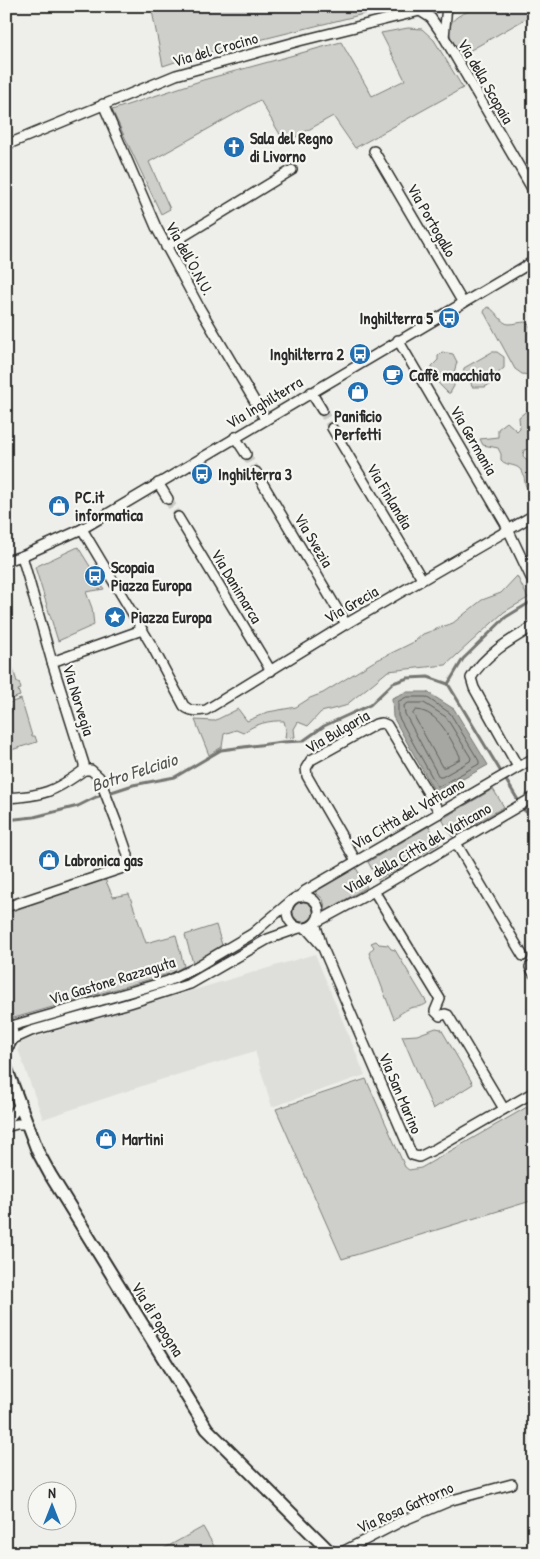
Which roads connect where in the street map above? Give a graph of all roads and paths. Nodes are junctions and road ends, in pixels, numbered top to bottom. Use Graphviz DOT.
graph roads {
  1 [pos="440,6"];
  2 [pos="447,6"];
  3 [pos="420,11"];
  4 [pos="444,37"];
  5 [pos="103,104"];
  6 [pos="6,144"];
  7 [pos="374,151"];
  8 [pos="292,170"];
  9 [pos="534,192"];
  10 [pos="166,247"];
  11 [pos="534,261"];
  12 [pos="463,303"];
  13 [pos="398,340"];
  14 [pos="311,392"];
  15 [pos="322,410"];
  16 [pos="265,420"];
  17 [pos="332,428"];
  18 [pos="236,437"];
  19 [pos="246,454"];
  20 [pos="256,472"];
  21 [pos="158,483"];
  22 [pos="168,499"];
  23 [pos="534,515"];
  24 [pos="178,517"];
  25 [pos="82,529"];
  26 [pos="509,530"];
  27 [pos="22,556"];
  28 [pos="6,561"];
  29 [pos="422,579"];
  30 [pos="534,584"];
  31 [pos="346,624"];
  32 [pos="534,626"];
  33 [pos="142,630"];
  34 [pos="52,662"];
  35 [pos="271,671"];
  36 [pos="534,758"];
  37 [pos="518,767"];
  38 [pos="84,770"];
  39 [pos="6,798"];
  40 [pos="530,799"];
  41 [pos="440,813"];
  42 [pos="456,843"];
  43 [pos="356,861"];
  44 [pos="374,891"];
  45 [pos="296,899"];
  46 [pos="6,907"];
  47 [pos="315,923"];
  48 [pos="302,928"];
  49 [pos="322,946"];
  50 [pos="523,956"];
  51 [pos="8,1024"];
  52 [pos="9,1044"];
  53 [pos="6,1068"];
  54 [pos="534,1092"];
  55 [pos="20,1105"];
  56 [pos="504,1109"];
  57 [pos="6,1122"];
  58 [pos="27,1124"];
  59 [pos="6,1127"];
  60 [pos="512,1484"];
  61 [pos="331,1553"];
  62 [pos="340,1553"];
  1 -- 3 [label="street, Via del Crocino"];
  2 -- 4 [label="street, Via della Scopaia"];
  3 -- 4 [label="street, Via della Scopaia"];
  3 -- 5 [label="street, Via del Crocino"];
  4 -- 9 [label="street, Via della Scopaia"];
  5 -- 6 [label="street, Via del Crocino"];
  5 -- 10 [label="street, Via dell'O.N.U."];
  7 -- 12 [label="street, Via Portogallo"];
  8 -- 10 [label="street"];
  10 -- 16 [label="street, Via dell'O.N.U."];
  11 -- 12 [label="street, Via Inghilterra"];
  12 -- 13 [label="street, Via Inghilterra"];
  13 -- 14 [label="street, Via Inghilterra"];
  13 -- 26 [label="street, Via Germania"];
  14 -- 15 [label="street"];
  14 -- 16 [label="street, Via Inghilterra"];
  16 -- 18 [label="street, Via Inghilterra"];
  17 -- 29 [label="street, Via Finlandia"];
  18 -- 19 [label="street"];
  18 -- 21 [label="street, Via Inghilterra"];
  20 -- 31 [label="street, Via Svezia"];
  21 -- 22 [label="street"];
  21 -- 25 [label="street, Via Inghilterra"];
  23 -- 26 [label="street, Via Grecia"];
  24 -- 35 [label="street, Via Danimarca"];
  25 -- 27 [label="street, Via Inghilterra"];
  25 -- 33 [label="street"];
  26 -- 29 [label="street, Via Grecia"];
  26 -- 30 [label="street, Via Germania"];
  27 -- 28 [label="street, Via Inghilterra"];
  27 -- 34 [label="street, Via Norvegia"];
  29 -- 31 [label="street, Via Grecia"];
  31 -- 35 [label="street, Via Grecia"];
  32 -- 37 [label="street"];
  33 -- 34 [label="street"];
  33 -- 35 [label="street, Via Grecia"];
  34 -- 38 [label="street, Via Norvegia"];
  36 -- 37 [label="street, Via Città del Vaticano"];
  37 -- 41 [label="street, Via Città del Vaticano"];
  38 -- 39 [label="street"];
  38 -- 46 [label="street"];
  40 -- 42 [label="street, Viale della Città del Vaticano"];
  41 -- 43 [label="street, Via Città del Vaticano"];
  41 -- 43 [label="street, Via Bulgaria"];
  42 -- 44 [label="street, Viale della Città del Vaticano"];
  42 -- 50 [label="street"];
  43 -- 45 [label="street, Via Città del Vaticano"];
  44 -- 47 [label="street, Viale della Città del Vaticano"];
  44 -- 56 [label="street"];
  45 -- 47 [label="street"];
  45 -- 48 [label="street"];
  45 -- 51 [label="street, Via Gastone Razzaguta"];
  47 -- 48 [label="street"];
  47 -- 49 [label="street, Via San Marino"];
  48 -- 49 [label="street, Via San Marino"];
  48 -- 52 [label="street, Via Gastone Razzaguta"];
  49 -- 56 [label="street, Via San Marino"];
  51 -- 52 [label="main road"];
  53 -- 55 [label="main road, Via di Popogna"];
  54 -- 56 [label="street, Via San Marino"];
  55 -- 57 [label="street"];
  55 -- 58 [label="main road, Via di Popogna"];
  58 -- 59 [label="street"];
  58 -- 61 [label="main road, Via di Popogna"];
  60 -- 62 [label="street, Via Rosa Gattorno"];
}
